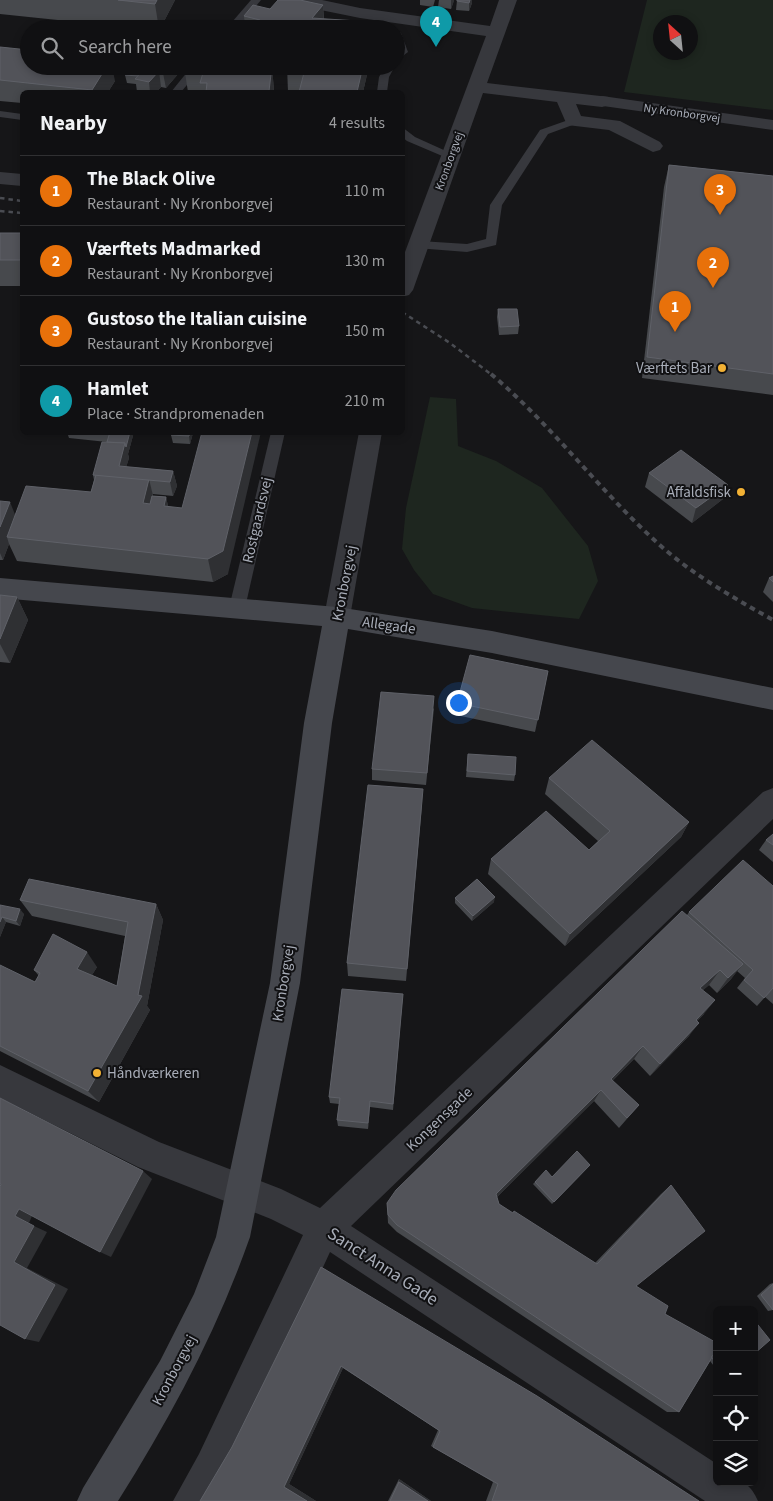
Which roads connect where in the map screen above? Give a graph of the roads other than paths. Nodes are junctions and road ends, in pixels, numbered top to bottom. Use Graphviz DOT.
graph roads {
  1 [pos="256,0"];
  2 [pos="297,0"];
  3 [pos="508,0"];
  4 [pos="239,20"];
  5 [pos="369,20"];
  6 [pos="405,28"];
  7 [pos="497,32"];
  8 [pos="190,75"];
  9 [pos="385,75"];
  10 [pos="178,90"];
  11 [pos="382,90"];
  12 [pos="474,93"];
  13 [pos="597,101"];
  14 [pos="570,109"];
  15 [pos="0,114"];
  16 [pos="20,117"];
  17 [pos="773,125"];
  18 [pos="405,133"];
  19 [pos="653,146"];
  20 [pos="451,156"];
  21 [pos="0,178"];
  22 [pos="20,180"];
  23 [pos="420,245"];
  24 [pos="405,282"];
  25 [pos="277,435"];
  26 [pos="370,435"];
  27 [pos="0,588"];
  28 [pos="237,608"];
  29 [pos="337,617"];
  30 [pos="773,699"];
  31 [pos="773,801"];
  32 [pos="0,1081"];
  33 [pos="244,1191"];
  34 [pos="324,1228"];
  35 [pos="96,1501"];
  36 [pos="192,1501"];
  37 [pos="738,1501"];
  1 -- 4 [label="lane"];
  2 -- 5 [label="street"];
  3 -- 7 [label="street, Kronborgvej"];
  6 -- 7 [label="street"];
  7 -- 12 [label="street, Kronborgvej"];
  8 -- 10 [label="lane"];
  9 -- 11 [label="lane"];
  12 -- 14 [label="street, Ny Kronborgvej"];
  12 -- 20 [label="street, Kronborgvej"];
  13 -- 14 [label="street, Ny Kronborgvej"];
  13 -- 17 [label="street, Ny Kronborgvej"];
  14 -- 19 [label="street, Ny Kronborgvej"];
  14 -- 23 [label="lane"];
  15 -- 16 [label="lane"];
  18 -- 20 [label="lane"];
  20 -- 23 [label="street, Kronborgvej"];
  21 -- 22 [label="street"];
  23 -- 24 [label="street, Kronborgvej"];
  25 -- 28 [label="lane, Rostgaardsvej"];
  26 -- 29 [label="street, Kronborgvej"];
  27 -- 28 [label="main road, Allegade"];
  28 -- 29 [label="main road, Allegade"];
  29 -- 30 [label="main road, Allegade"];
  29 -- 33 [label="main road, Kronborgvej"];
  31 -- 34 [label="street, Kongensgade"];
  32 -- 33 [label="street, Sanct Anna Gade"];
  33 -- 34 [label="street, Sanct Anna Gade"];
  33 -- 35 [label="main road, Kronborgvej"];
  34 -- 36 [label="street, Kongensgade"];
  34 -- 37 [label="street, Sanct Anna Gade"];
}
